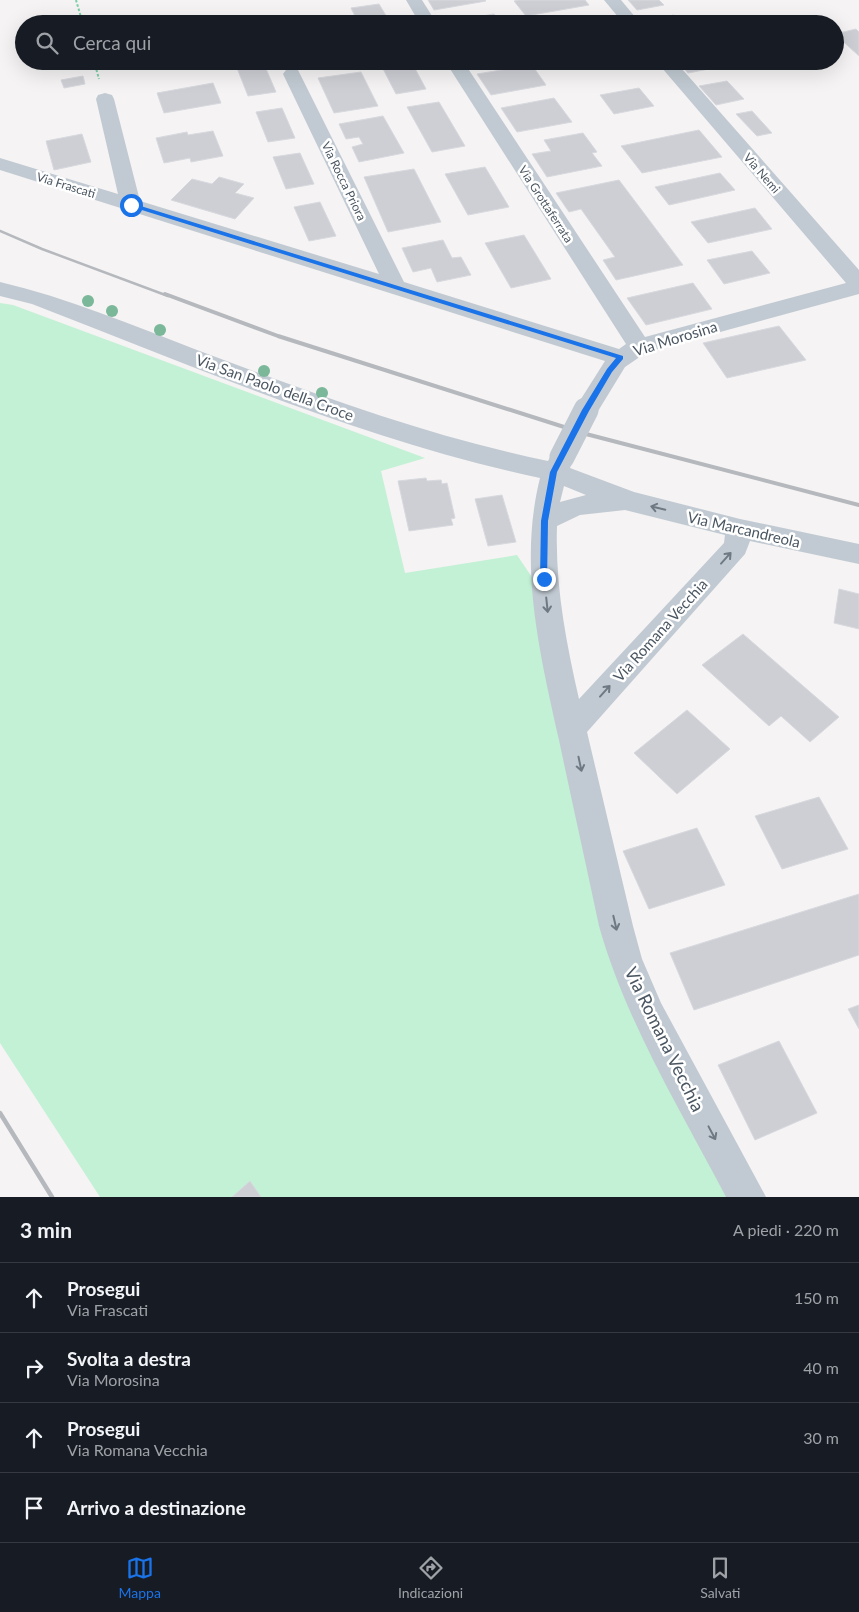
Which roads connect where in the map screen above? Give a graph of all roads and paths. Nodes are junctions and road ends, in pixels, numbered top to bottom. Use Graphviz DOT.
graph roads {
  1 [pos="76,0"];
  2 [pos="414,0"];
  3 [pos="612,0"];
  4 [pos="80,15"];
  5 [pos="423,15"];
  6 [pos="625,15"];
  7 [pos="459,70"];
  8 [pos="673,70"];
  9 [pos="292,74"];
  10 [pos="105,99"];
  11 [pos="0,164"];
  12 [pos="131,205"];
  13 [pos="859,286"];
  14 [pos="396,288"];
  15 [pos="0,289"];
  16 [pos="630,352"];
  17 [pos="558,465"];
  18 [pos="629,501"];
  19 [pos="544,521"];
  20 [pos="740,529"];
  21 [pos="859,554"];
  22 [pos="572,728"];
  23 [pos="747,1197"];
  1 -- 4 [label="path"];
  2 -- 5 [label="street"];
  3 -- 6 [label="street"];
  7 -- 16 [label="street, Via Grottaferrata"];
  8 -- 13 [label="street, Via Nemi"];
  9 -- 14 [label="street, Via Rocca Priora"];
  10 -- 12 [label="street"];
  11 -- 12 [label="street, Via Frascati"];
  12 -- 14 [label="street, Via Frascati"];
  13 -- 16 [label="street, Via Morosina"];
  14 -- 16 [label="street, Via Frascati"];
  15 -- 17 [label="street, Via San Paolo della Croce"];
  16 -- 17 [label="street, Via Morosina, bridge"];
  17 -- 18 [label="street, Via Marcandreola"];
  17 -- 19 [label="street, Via Romana Vecchia"];
  18 -- 19 [label="street, Via Marcandreola"];
  20 -- 18 [label="street, Via Marcandreola, one-way"];
  19 -- 22 [label="street, Via Romana Vecchia, one-way"];
  20 -- 21 [label="street, Via Marcandreola"];
  22 -- 20 [label="street, Via Romana Vecchia, one-way"];
  22 -- 23 [label="street, Via Romana Vecchia, one-way"];
}
